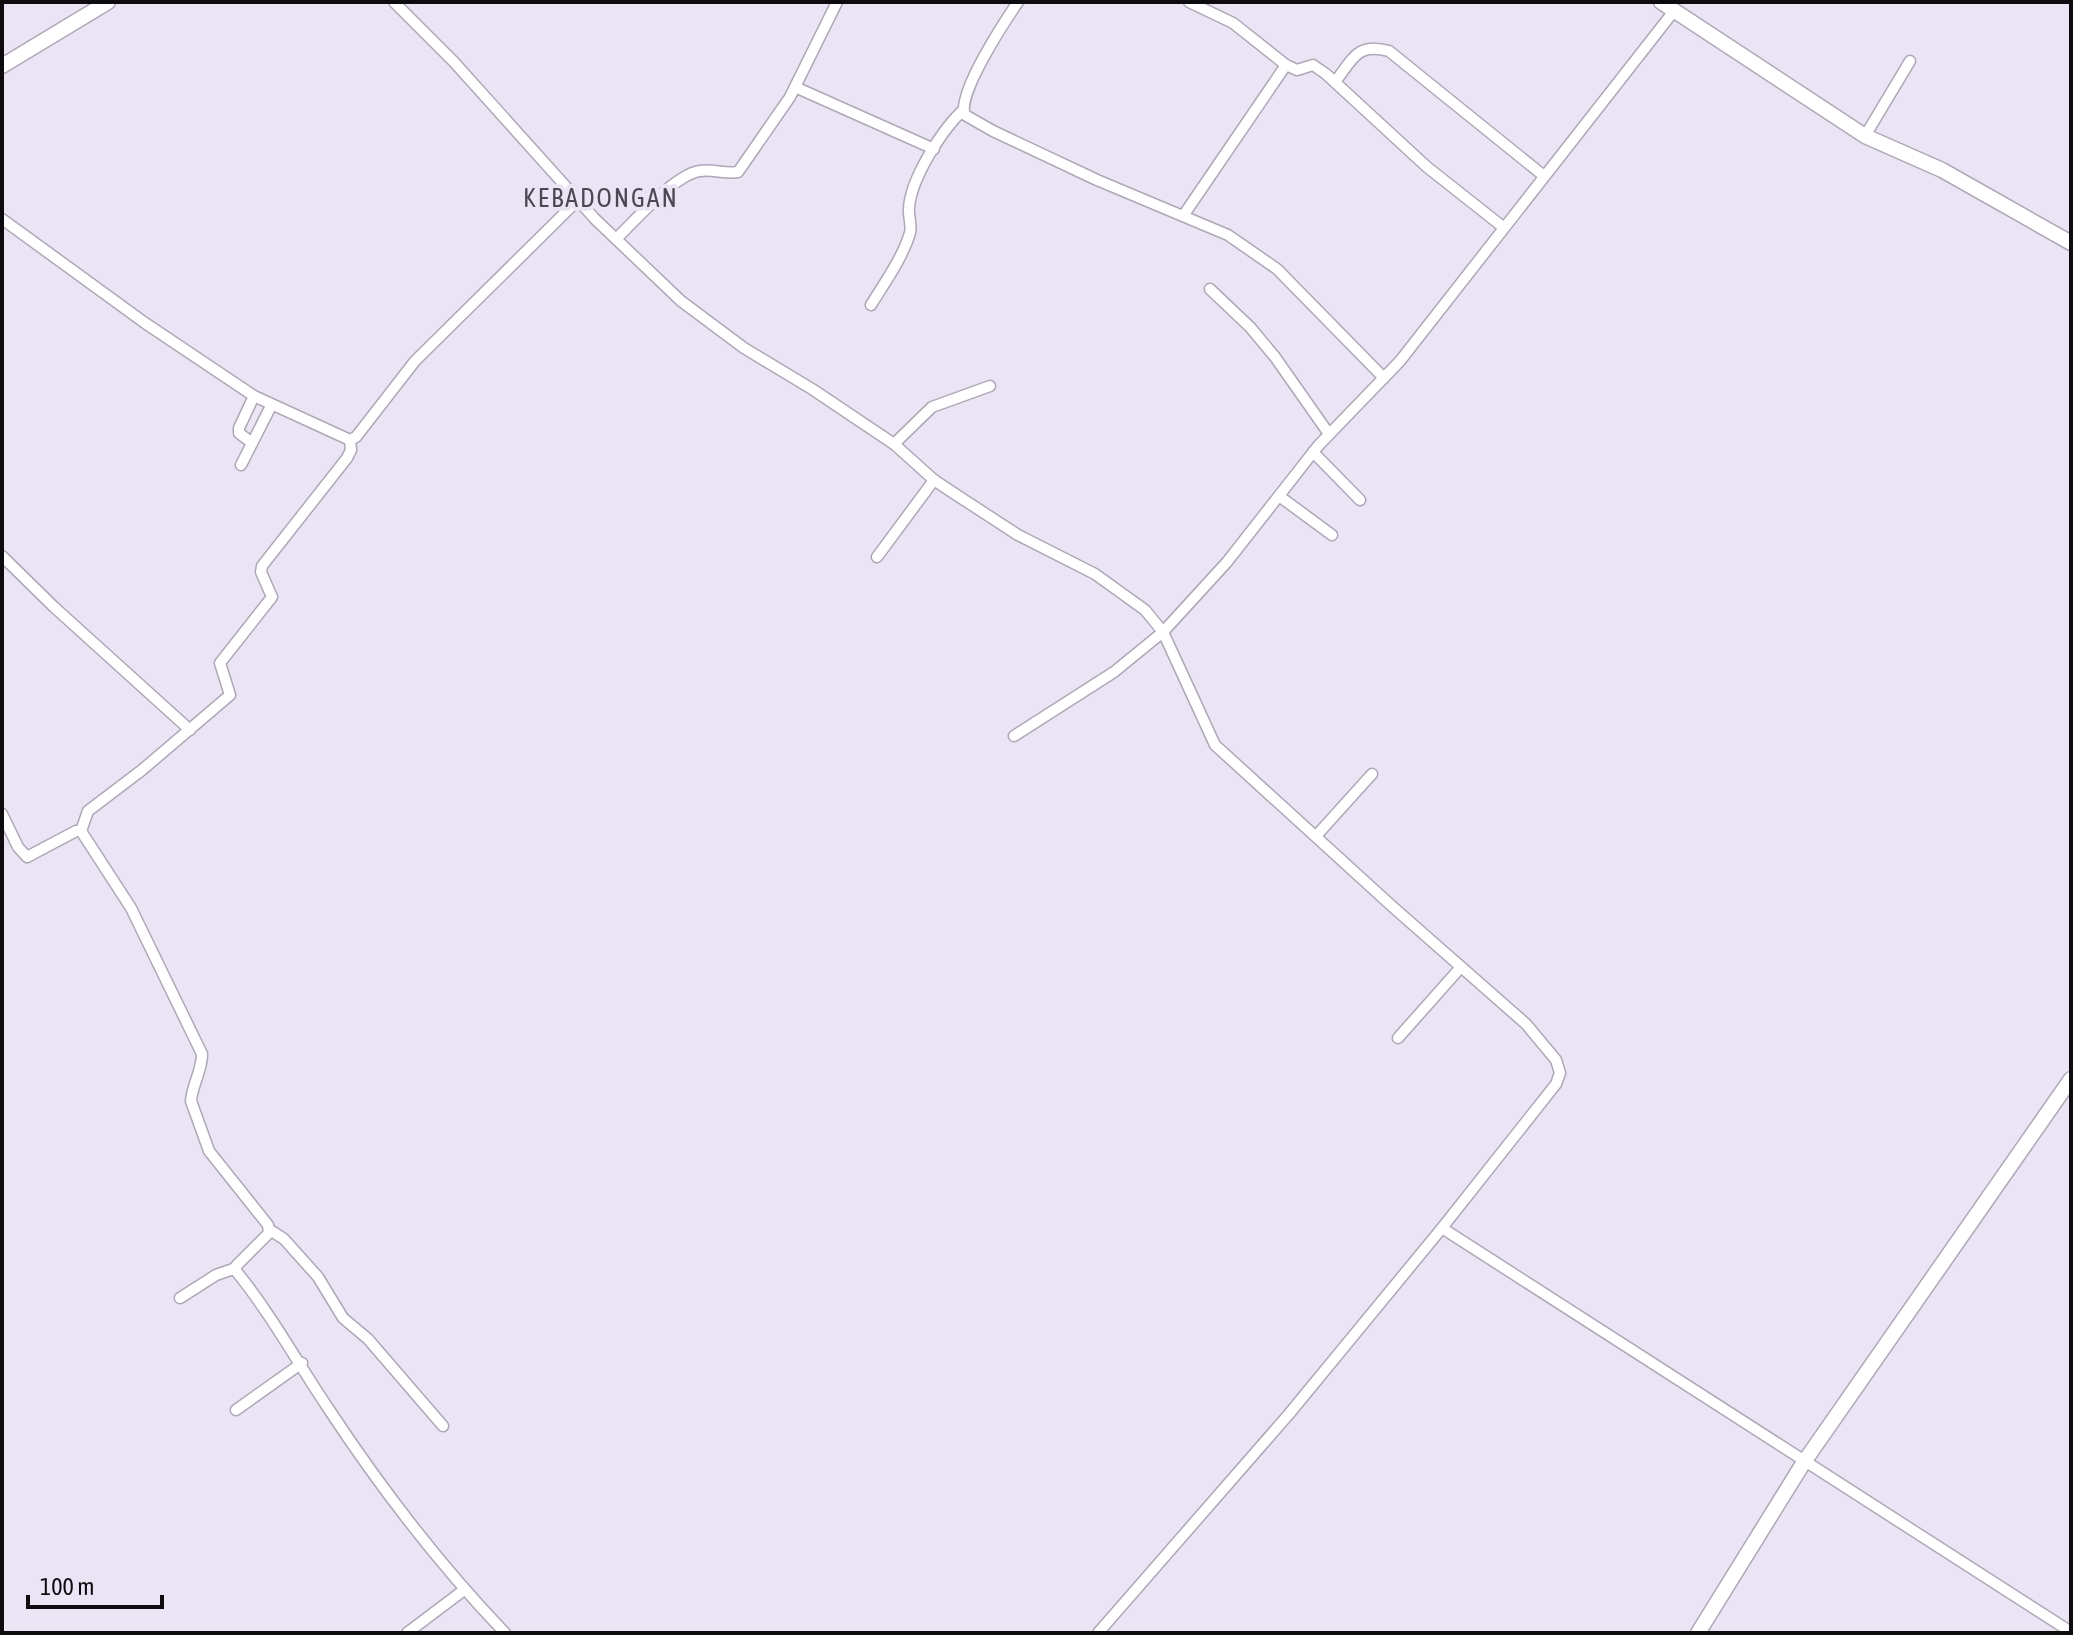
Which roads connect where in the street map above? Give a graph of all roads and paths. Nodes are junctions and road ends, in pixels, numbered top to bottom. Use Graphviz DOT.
graph roads {
  1 [pos="108,2"];
  2 [pos="394,2"];
  3 [pos="837,2"];
  4 [pos="1018,2"];
  5 [pos="1189,2"];
  6 [pos="1661,2"];
  7 [pos="1674,11"];
  8 [pos="1910,61"];
  9 [pos="1286,65"];
  10 [pos="2,66"];
  11 [pos="1335,82"];
  12 [pos="795,87"];
  13 [pos="963,110"];
  14 [pos="1865,136"];
  15 [pos="934,149"];
  16 [pos="1544,176"];
  17 [pos="578,200"];
  18 [pos="1183,216"];
  19 [pos="2,219"];
  20 [pos="1503,227"];
  21 [pos="616,239"];
  22 [pos="2071,243"];
  23 [pos="1210,289"];
  24 [pos="871,305"];
  25 [pos="1384,378"];
  26 [pos="990,386"];
  27 [pos="254,396"];
  28 [pos="271,406"];
  29 [pos="1329,434"];
  30 [pos="350,440"];
  31 [pos="252,443"];
  32 [pos="894,444"];
  33 [pos="1313,452"];
  34 [pos="241,465"];
  35 [pos="934,480"];
  36 [pos="1279,496"];
  37 [pos="1360,500"];
  38 [pos="1332,535"];
  39 [pos="877,557"];
  40 [pos="3,560"];
  41 [pos="1163,632"];
  42 [pos="190,730"];
  43 [pos="1014,736"];
  44 [pos="1372,774"];
  45 [pos="2,814"];
  46 [pos="81,831"];
  47 [pos="1316,836"];
  48 [pos="1461,967"];
  49 [pos="1398,1038"];
  50 [pos="2071,1079"];
  51 [pos="1442,1228"];
  52 [pos="270,1230"];
  53 [pos="236,1268"];
  54 [pos="180,1298"];
  55 [pos="302,1363"];
  56 [pos="236,1410"];
  57 [pos="443,1426"];
  58 [pos="1804,1462"];
  59 [pos="464,1590"];
  60 [pos="2071,1632"];
  61 [pos="407,1633"];
  62 [pos="505,1633"];
  63 [pos="1098,1633"];
  64 [pos="1698,1633"];
  1 -- 10 [label="street"];
  2 -- 17 [label="street"];
  3 -- 12 [label="street"];
  4 -- 13 [label="street"];
  5 -- 9 [label="street"];
  6 -- 7 [label="street"];
  7 -- 14 [label="street"];
  7 -- 16 [label="street"];
  8 -- 14 [label="street"];
  9 -- 11 [label="street"];
  9 -- 18 [label="street"];
  11 -- 16 [label="street"];
  11 -- 20 [label="street"];
  12 -- 15 [label="street"];
  12 -- 21 [label="street"];
  13 -- 15 [label="street"];
  13 -- 18 [label="street"];
  14 -- 22 [label="street"];
  15 -- 24 [label="street"];
  16 -- 20 [label="street"];
  17 -- 21 [label="street"];
  17 -- 30 [label="street"];
  18 -- 25 [label="street"];
  19 -- 27 [label="street"];
  20 -- 25 [label="street"];
  21 -- 32 [label="street"];
  23 -- 29 [label="street"];
  25 -- 29 [label="street"];
  26 -- 32 [label="street"];
  27 -- 28 [label="street"];
  27 -- 31 [label="street"];
  28 -- 30 [label="street"];
  28 -- 31 [label="street"];
  29 -- 33 [label="street"];
  30 -- 42 [label="street"];
  31 -- 34 [label="street"];
  32 -- 35 [label="street"];
  33 -- 36 [label="street"];
  33 -- 37 [label="street"];
  35 -- 39 [label="street"];
  35 -- 41 [label="street"];
  36 -- 38 [label="street"];
  36 -- 41 [label="street"];
  40 -- 42 [label="street"];
  41 -- 43 [label="street"];
  41 -- 47 [label="street"];
  42 -- 46 [label="street"];
  44 -- 47 [label="street"];
  45 -- 46 [label="street"];
  46 -- 52 [label="street"];
  47 -- 48 [label="street"];
  48 -- 49 [label="street"];
  48 -- 51 [label="street"];
  50 -- 58 [label="street"];
  51 -- 58 [label="street"];
  51 -- 63 [label="street"];
  52 -- 53 [label="street"];
  52 -- 57 [label="street"];
  53 -- 54 [label="street"];
  53 -- 55 [label="street"];
  55 -- 56 [label="street"];
  55 -- 59 [label="street"];
  58 -- 60 [label="street"];
  58 -- 64 [label="street"];
  59 -- 61 [label="street"];
  59 -- 62 [label="street"];
}
